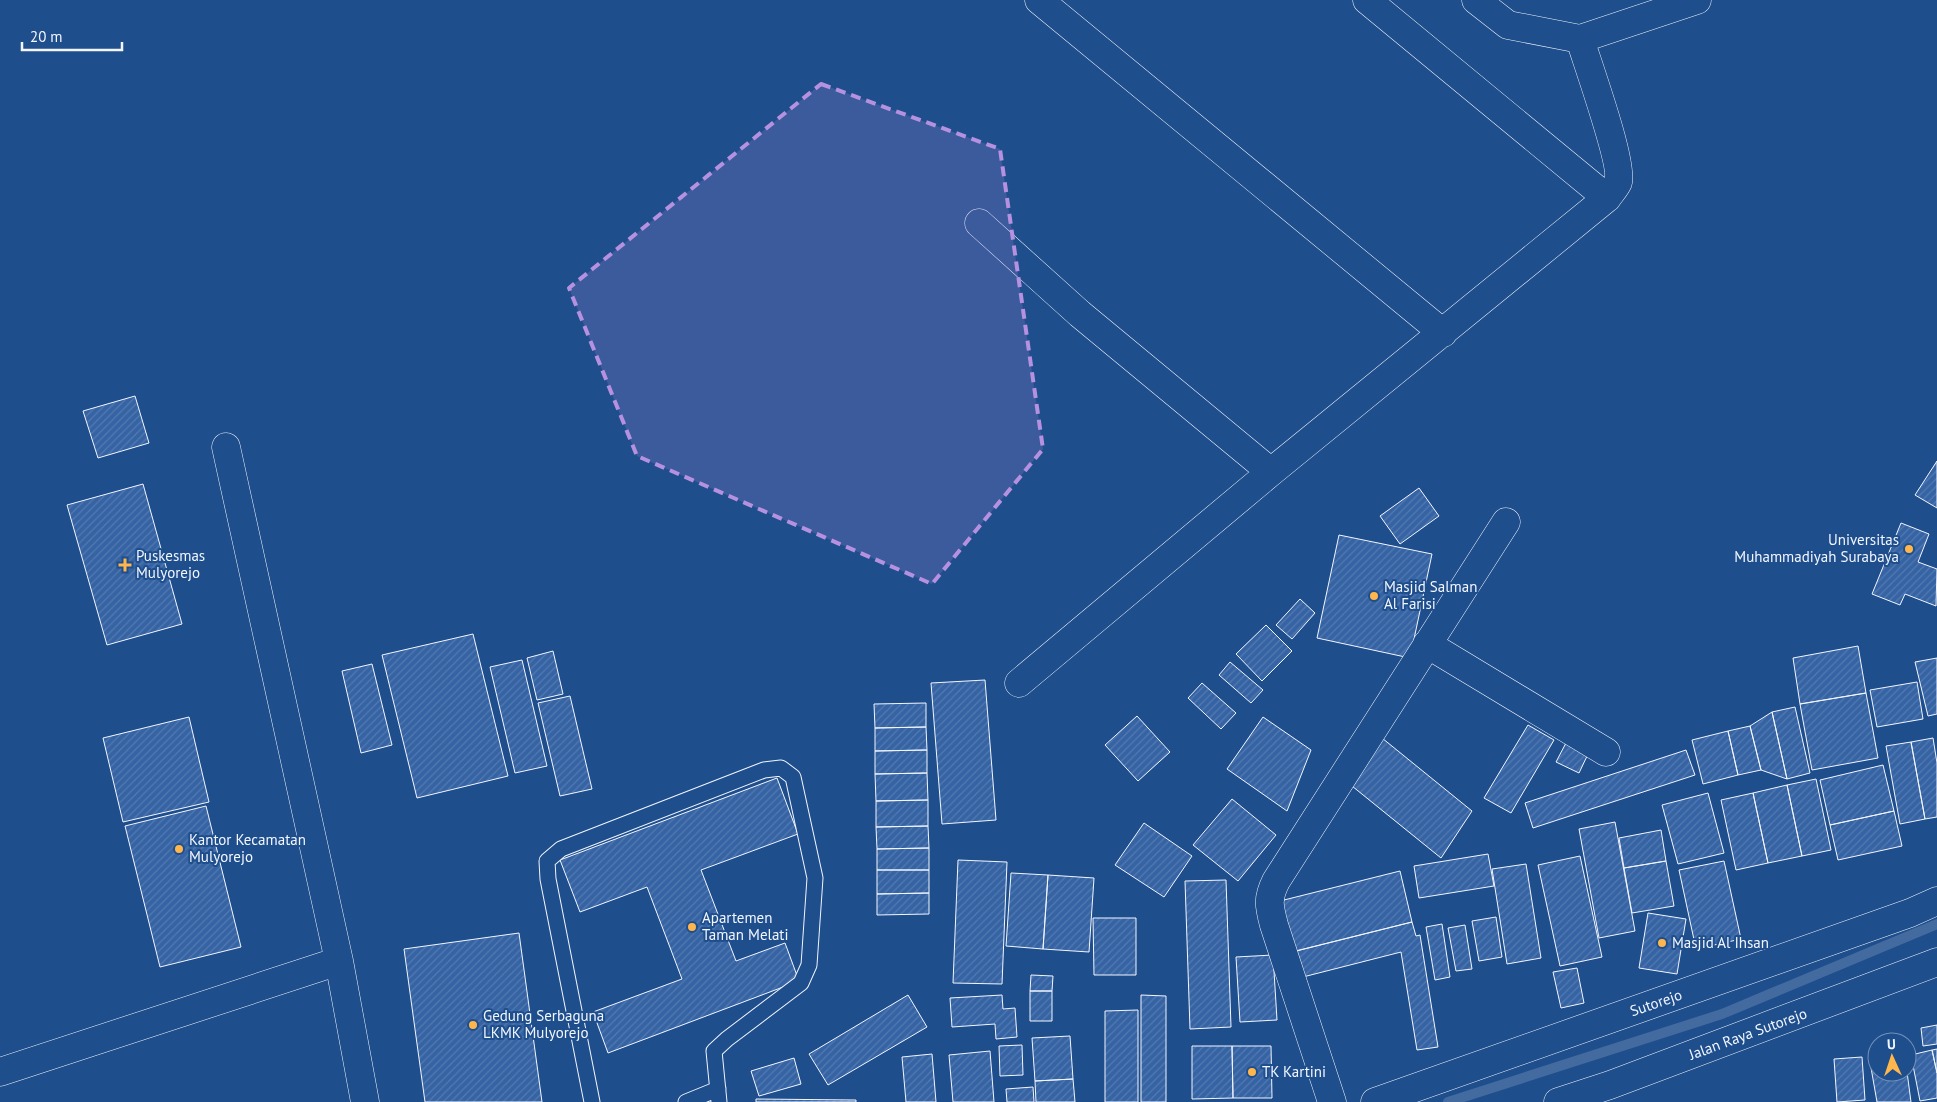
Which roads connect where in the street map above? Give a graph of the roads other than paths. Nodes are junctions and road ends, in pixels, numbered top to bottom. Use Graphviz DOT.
graph roads {
  1 [pos="1039,0"];
  2 [pos="1367,0"];
  3 [pos="1476,0"];
  4 [pos="1697,0"];
  5 [pos="1580,39"];
  6 [pos="1607,198"];
  7 [pos="979,223"];
  8 [pos="1443,333"];
  9 [pos="226,447"];
  10 [pos="1271,472"];
  11 [pos="1506,522"];
  12 [pos="1427,644"];
  13 [pos="1019,683"];
  14 [pos="1606,752"];
  15 [pos="1937,901"];
  16 [pos="339,961"];
  17 [pos="1937,962"];
  18 [pos="0,1072"];
  19 [pos="719,1096"];
  20 [pos="365,1102"];
  21 [pos="592,1102"];
  22 [pos="686,1102"];
  23 [pos="1332,1102"];
  24 [pos="1375,1102"];
  25 [pos="1558,1102"];
  1 -- 8 [label="street"];
  2 -- 6 [label="street"];
  3 -- 5 [label="street"];
  4 -- 5 [label="street"];
  5 -- 6 [label="street"];
  6 -- 8 [label="street"];
  7 -- 10 [label="street"];
  8 -- 10 [label="street"];
  9 -- 16 [label="street"];
  10 -- 13 [label="street"];
  11 -- 12 [label="street"];
  12 -- 14 [label="street"];
  12 -- 23 [label="street"];
  15 -- 24 [label="street, Sutorejo"];
  16 -- 18 [label="street"];
  16 -- 20 [label="street"];
  17 -- 25 [label="street, Jalan Raya Sutorejo"];
  19 -- 21 [label="lane"];
  19 -- 22 [label="lane"];
}
